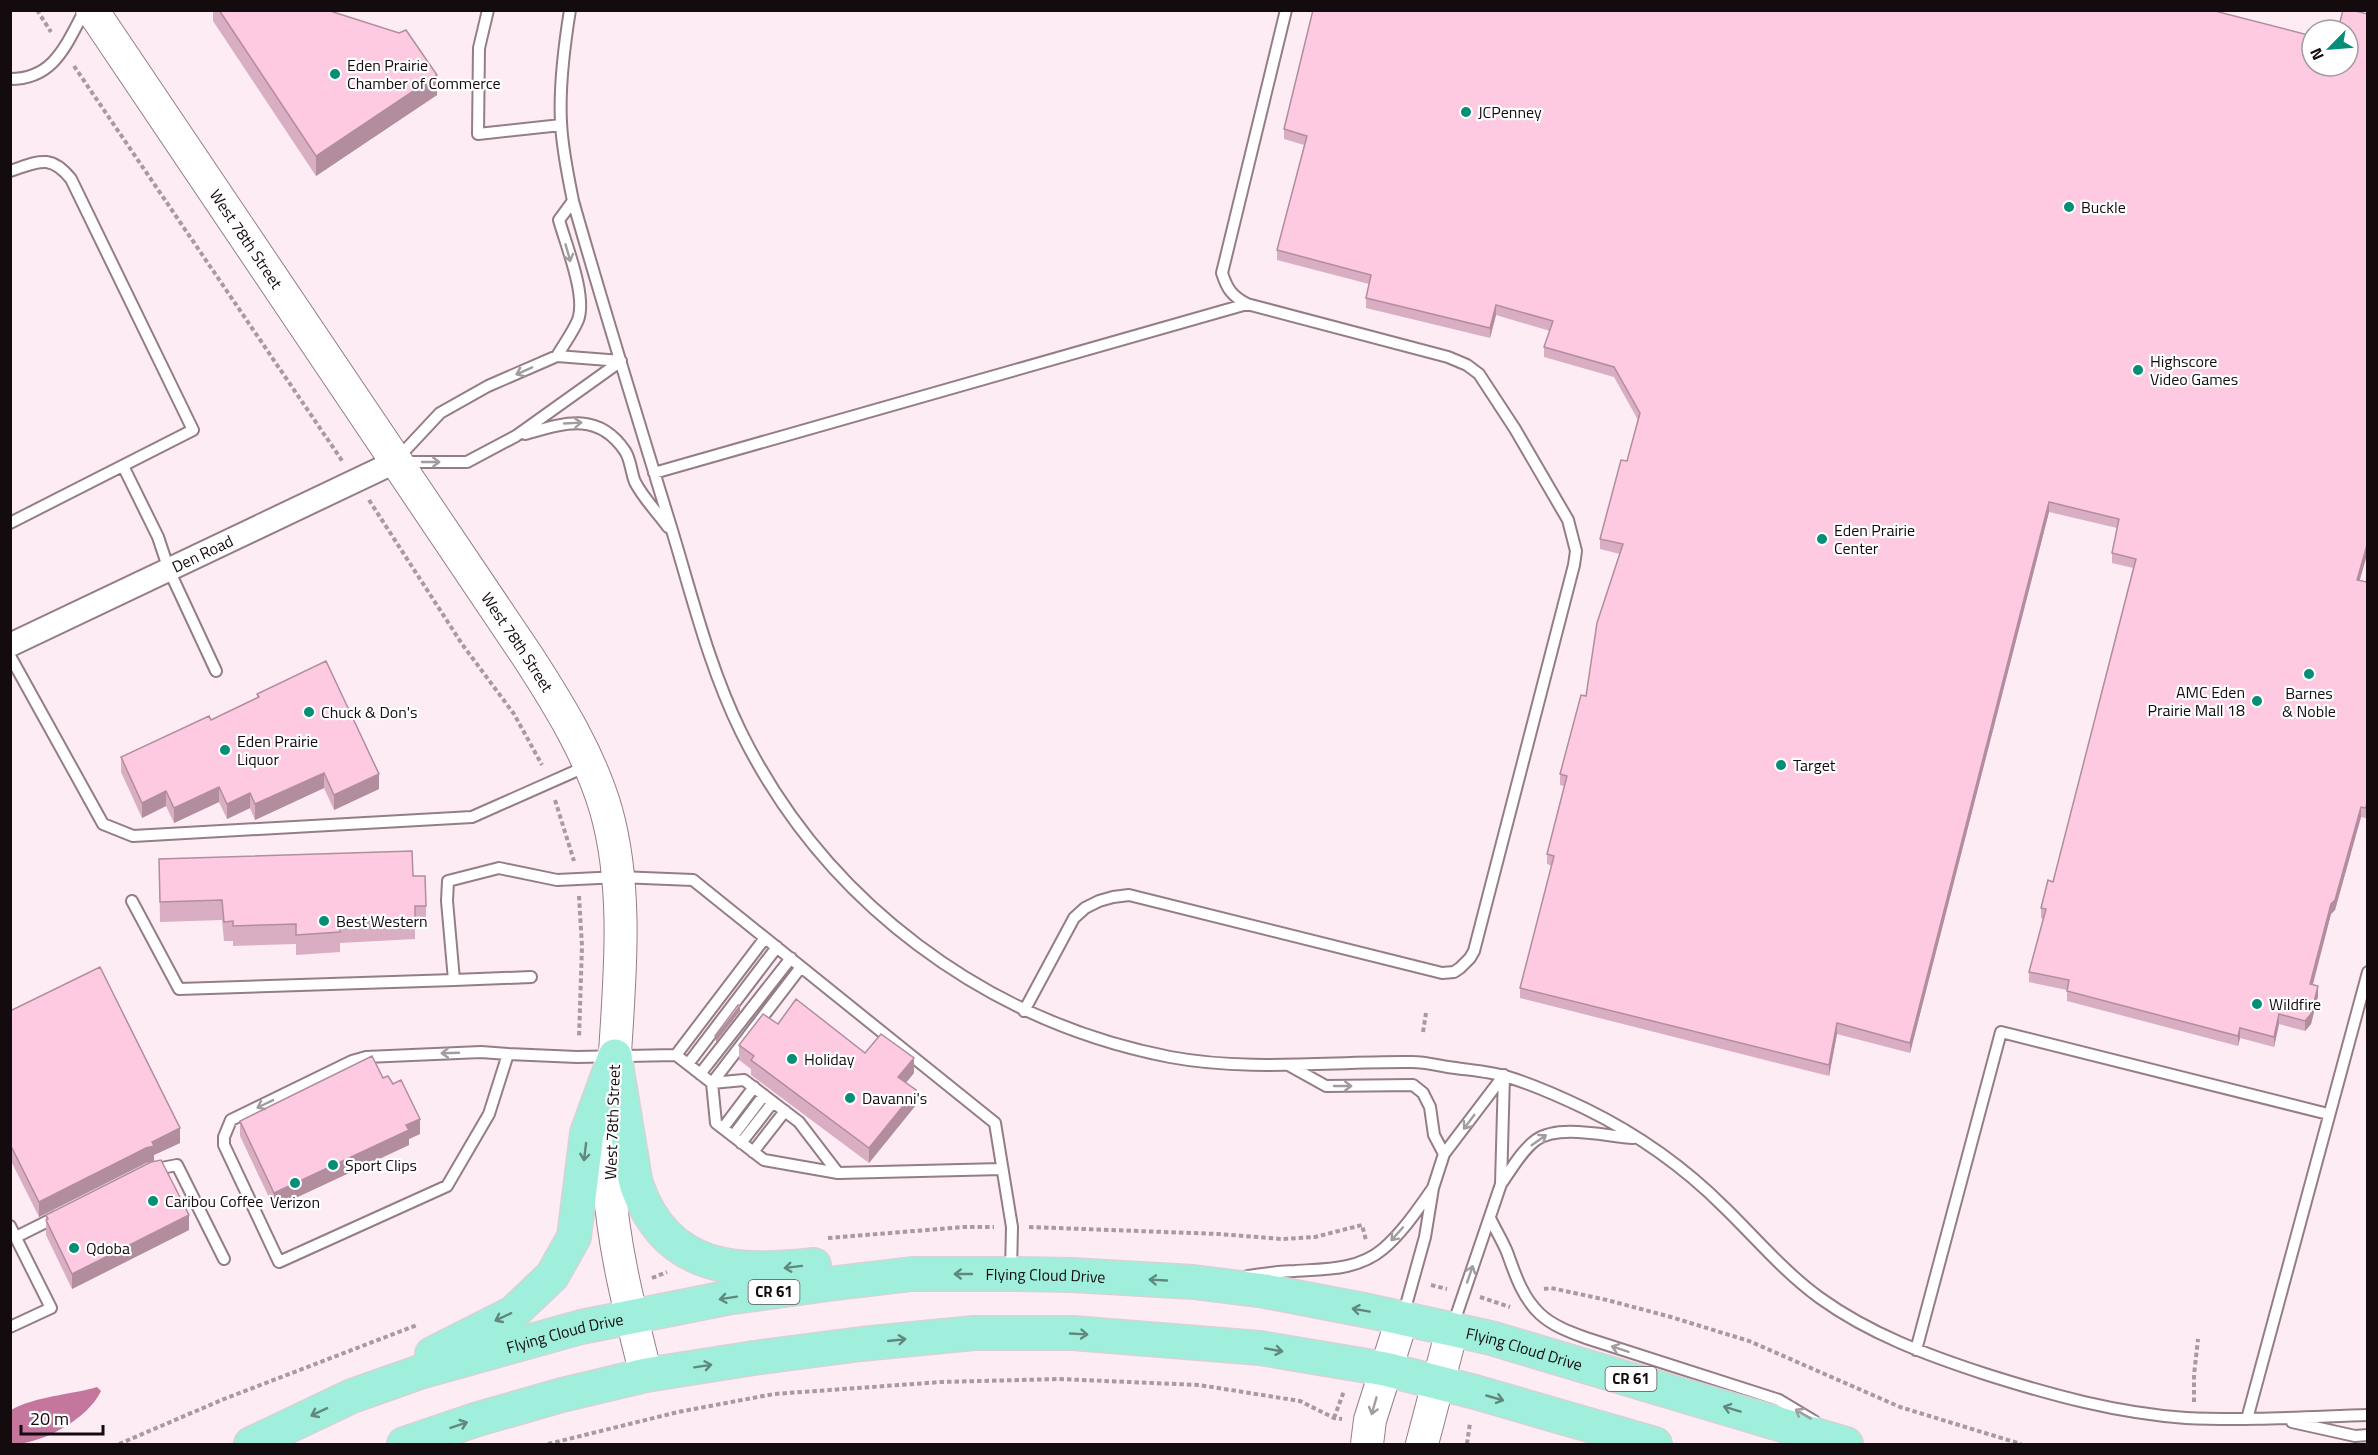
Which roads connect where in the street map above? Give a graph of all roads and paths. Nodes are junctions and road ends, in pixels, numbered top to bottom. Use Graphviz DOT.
graph roads {
  1 [pos="37,10"];
  2 [pos="85,10"];
  3 [pos="92,10"];
  4 [pos="488,10"];
  5 [pos="570,10"];
  6 [pos="1286,10"];
  7 [pos="62,50"];
  8 [pos="10,79"];
  9 [pos="561,124"];
  10 [pos="10,171"];
  11 [pos="573,201"];
  12 [pos="1247,304"];
  13 [pos="557,356"];
  14 [pos="621,361"];
  15 [pos="516,436"];
  16 [pos="394,462"];
  17 [pos="123,466"];
  18 [pos="654,473"];
  19 [pos="356,479"];
  20 [pos="10,523"];
  21 [pos="674,535"];
  22 [pos="169,570"];
  23 [pos="10,645"];
  24 [pos="10,656"];
  25 [pos="216,671"];
  26 [pos="589,765"];
  27 [pos="549,784"];
  28 [pos="619,877"];
  29 [pos="577,880"];
  30 [pos="132,901"];
  31 [pos="765,938"];
  32 [pos="777,947"];
  33 [pos="791,958"];
  34 [pos="801,967"];
  35 [pos="2367,972"];
  36 [pos="531,977"];
  37 [pos="454,980"];
  38 [pos="1024,1011"];
  39 [pos="1426,1013"];
  40 [pos="1423,1032"];
  41 [pos="508,1054"];
  42 [pos="676,1055"];
  43 [pos="615,1056"];
  44 [pos="577,1057"];
  45 [pos="688,1064"];
  46 [pos="1290,1066"];
  47 [pos="700,1074"];
  48 [pos="1504,1075"];
  49 [pos="712,1083"];
  50 [pos="754,1088"];
  51 [pos="768,1098"];
  52 [pos="785,1111"];
  53 [pos="2328,1114"];
  54 [pos="723,1128"];
  55 [pos="1635,1138"];
  56 [pos="737,1139"];
  57 [pos="753,1152"];
  58 [pos="1444,1154"];
  59 [pos="1002,1169"];
  60 [pos="838,1173"];
  61 [pos="138,1175"];
  62 [pos="1501,1184"];
  63 [pos="1433,1188"];
  64 [pos="67,1211"];
  65 [pos="1490,1218"];
  66 [pos="10,1226"];
  67 [pos="16,1237"];
  68 [pos="225,1259"];
  69 [pos="912,1274"];
  70 [pos="1011,1274"];
  71 [pos="1193,1282"];
  72 [pos="631,1316"];
  73 [pos="1402,1319"];
  74 [pos="424,1323"];
  75 [pos="10,1327"];
  76 [pos="1452,1330"];
  77 [pos="2198,1339"];
  78 [pos="1916,1350"];
  79 [pos="1385,1369"];
  80 [pos="646,1376"];
  81 [pos="1438,1383"];
  82 [pos="352,1396"];
  83 [pos="2367,1415"];
  84 [pos="1334,1418"];
  85 [pos="2195,1418"];
  86 [pos="2274,1418"];
  87 [pos="2247,1419"];
  88 [pos="2367,1435"];
  89 [pos="119,1444"];
  90 [pos="251,1444"];
  91 [pos="404,1444"];
  92 [pos="548,1444"];
  93 [pos="1367,1444"];
  94 [pos="1422,1444"];
  95 [pos="1655,1444"];
  96 [pos="1846,1444"];
  97 [pos="1853,1444"];
  1 -- 7 [label="path"];
  2 -- 7 [label="lane"];
  3 -- 16 [label="street, West 78th Street"];
  4 -- 9 [label="lane"];
  5 -- 9 [label="lane"];
  6 -- 12 [label="lane"];
  7 -- 8 [label="lane"];
  7 -- 19 [label="path"];
  9 -- 11 [label="lane"];
  10 -- 17 [label="lane"];
  11 -- 13 [label="lane, one-way"];
  11 -- 14 [label="lane"];
  12 -- 18 [label="lane"];
  12 -- 38 [label="lane"];
  13 -- 14 [label="lane"];
  13 -- 16 [label="lane, one-way"];
  14 -- 15 [label="lane"];
  14 -- 18 [label="lane"];
  16 -- 15 [label="lane, one-way"];
  15 -- 21 [label="lane, one-way"];
  16 -- 19 [label="street, Den Road"];
  16 -- 26 [label="street, West 78th Street"];
  17 -- 20 [label="lane"];
  17 -- 22 [label="lane"];
  18 -- 21 [label="lane"];
  19 -- 22 [label="street, Den Road"];
  19 -- 27 [label="path"];
  21 -- 38 [label="lane"];
  22 -- 23 [label="street, Den Road"];
  22 -- 25 [label="lane"];
  24 -- 27 [label="lane"];
  26 -- 27 [label="lane"];
  26 -- 28 [label="street, West 78th Street"];
  27 -- 29 [label="path"];
  28 -- 29 [label="lane"];
  28 -- 31 [label="lane"];
  28 -- 43 [label="street, West 78th Street"];
  29 -- 37 [label="lane"];
  29 -- 44 [label="path"];
  30 -- 37 [label="lane"];
  31 -- 32 [label="lane"];
  31 -- 42 [label="lane"];
  32 -- 33 [label="lane"];
  32 -- 45 [label="lane"];
  33 -- 34 [label="lane"];
  33 -- 47 [label="lane"];
  34 -- 49 [label="lane"];
  34 -- 59 [label="lane"];
  35 -- 53 [label="lane"];
  36 -- 37 [label="lane"];
  38 -- 46 [label="lane"];
  39 -- 40 [label="path"];
  41 -- 41 [label="lane, one-way"];
  41 -- 44 [label="lane"];
  42 -- 43 [label="lane"];
  42 -- 45 [label="lane"];
  43 -- 44 [label="lane"];
  69 -- 43 [label="main road, one-way"];
  43 -- 72 [label="street, West 78th Street"];
  43 -- 82 [label="main road, one-way"];
  45 -- 47 [label="lane"];
  46 -- 48 [label="lane"];
  46 -- 58 [label="lane, one-way"];
  47 -- 49 [label="lane"];
  48 -- 55 [label="lane"];
  48 -- 58 [label="lane, one-way"];
  48 -- 62 [label="lane"];
  49 -- 50 [label="lane"];
  49 -- 54 [label="lane"];
  50 -- 51 [label="lane"];
  50 -- 54 [label="lane"];
  51 -- 52 [label="lane"];
  51 -- 56 [label="lane"];
  52 -- 57 [label="lane"];
  52 -- 60 [label="lane"];
  53 -- 78 [label="lane"];
  53 -- 87 [label="lane"];
  54 -- 56 [label="lane"];
  62 -- 55 [label="lane, one-way"];
  55 -- 78 [label="lane"];
  56 -- 57 [label="lane"];
  57 -- 60 [label="lane"];
  58 -- 63 [label="lane"];
  59 -- 60 [label="lane"];
  59 -- 70 [label="lane"];
  61 -- 68 [label="lane"];
  62 -- 65 [label="lane"];
  63 -- 71 [label="lane, one-way"];
  63 -- 73 [label="lane"];
  64 -- 67 [label="lane"];
  76 -- 65 [label="lane, one-way"];
  97 -- 65 [label="lane, one-way"];
  66 -- 67 [label="lane"];
  67 -- 75 [label="lane"];
  70 -- 69 [label="main road, Flying Cloud Drive / CR 61, one-way"];
  69 -- 72 [label="main road, Flying Cloud Drive / CR 61, one-way"];
  71 -- 70 [label="main road, Flying Cloud Drive / CR 61, one-way"];
  73 -- 71 [label="main road, Flying Cloud Drive / CR 61, one-way"];
  72 -- 80 [label="street, West 78th Street"];
  72 -- 82 [label="main road, Flying Cloud Drive / CR 61"];
  73 -- 76 [label="main road, Flying Cloud Drive / CR 61"];
  73 -- 79 [label="street"];
  74 -- 89 [label="path"];
  76 -- 81 [label="street"];
  96 -- 76 [label="main road, Flying Cloud Drive / CR 61, one-way"];
  77 -- 85 [label="path"];
  78 -- 85 [label="lane"];
  80 -- 79 [label="main road, one-way"];
  79 -- 81 [label="main road"];
  79 -- 93 [label="street, one-way"];
  91 -- 80 [label="main road, one-way"];
  81 -- 94 [label="street"];
  81 -- 95 [label="main road, one-way"];
  82 -- 90 [label="main road, Flying Cloud Drive / CR 61, one-way"];
  83 -- 86 [label="lane"];
  84 -- 92 [label="path"];
  85 -- 87 [label="lane"];
  86 -- 87 [label="lane"];
  86 -- 88 [label="lane"];
}
